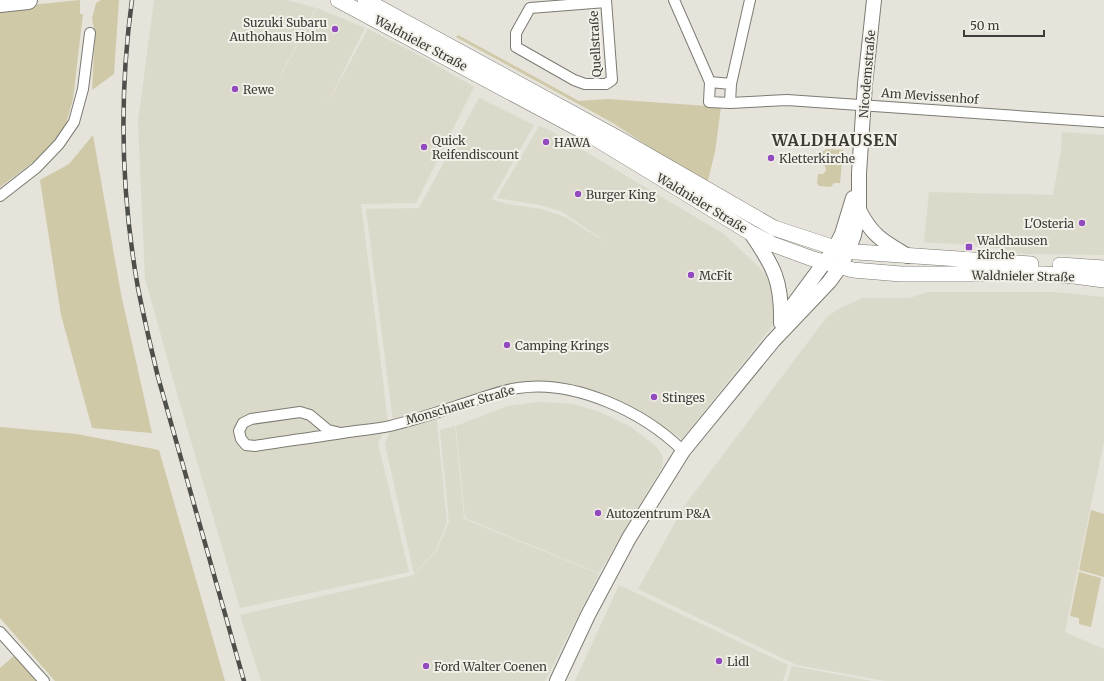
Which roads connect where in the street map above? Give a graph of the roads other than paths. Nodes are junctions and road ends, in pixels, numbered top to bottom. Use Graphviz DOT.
graph roads {
  1 [pos="28,0"];
  2 [pos="338,0"];
  3 [pos="365,0"];
  4 [pos="674,0"];
  5 [pos="750,0"];
  6 [pos="874,0"];
  7 [pos="606,1"];
  8 [pos="0,3"];
  9 [pos="553,3"];
  10 [pos="530,4"];
  11 [pos="90,33"];
  12 [pos="710,82"];
  13 [pos="731,84"];
  14 [pos="730,103"];
  15 [pos="864,105"];
  16 [pos="1104,122"];
  17 [pos="859,173"];
  18 [pos="0,196"];
  19 [pos="859,210"];
  20 [pos="751,233"];
  21 [pos="842,249"];
  22 [pos="908,256"];
  23 [pos="824,262"];
  24 [pos="840,268"];
  25 [pos="1104,268"];
  26 [pos="1104,280"];
  27 [pos="781,323"];
  28 [pos="773,341"];
  29 [pos="341,433"];
  30 [pos="683,452"];
  31 [pos="0,632"];
  32 [pos="44,681"];
  33 [pos="557,681"];
  1 -- 8 [label="highway"];
  2 -- 20 [label="main road, Waldnieler Straße"];
  3 -- 21 [label="main road, Waldnieler Straße"];
  4 -- 12 [label="street, Am Mevissenhof"];
  5 -- 13 [label="street"];
  6 -- 15 [label="main road, Nicodemstraße"];
  7 -- 9 [label="street, Quellstraße"];
  7 -- 10 [label="street, Quellstraße"];
  9 -- 10 [label="street, Quellstraße"];
  11 -- 18 [label="street"];
  12 -- 13 [label="street"];
  12 -- 14 [label="street, Am Mevissenhof"];
  13 -- 14 [label="street"];
  14 -- 15 [label="street, Am Mevissenhof"];
  15 -- 16 [label="street, Am Mevissenhof"];
  15 -- 17 [label="main road, Nicodemstraße"];
  17 -- 19 [label="main road, Nicodemstraße"];
  17 -- 21 [label="main road, Nicodemstraße"];
  19 -- 21 [label="main road, Nicodemstraße"];
  19 -- 22 [label="main road"];
  20 -- 23 [label="main road, Waldnieler Straße"];
  20 -- 27 [label="main road"];
  21 -- 22 [label="main road, Waldnieler Straße"];
  21 -- 23 [label="main road"];
  21 -- 24 [label="main road"];
  22 -- 25 [label="main road, Waldnieler Straße"];
  23 -- 24 [label="main road, Waldnieler Straße"];
  23 -- 27 [label="main road"];
  24 -- 26 [label="main road, Waldnieler Straße"];
  24 -- 28 [label="main road"];
  27 -- 28 [label="main road"];
  28 -- 30 [label="main road"];
  29 -- 29 [label="street, Monschauer Straße"];
  29 -- 30 [label="street, Monschauer Straße"];
  30 -- 33 [label="main road"];
  31 -- 32 [label="street"];
}
